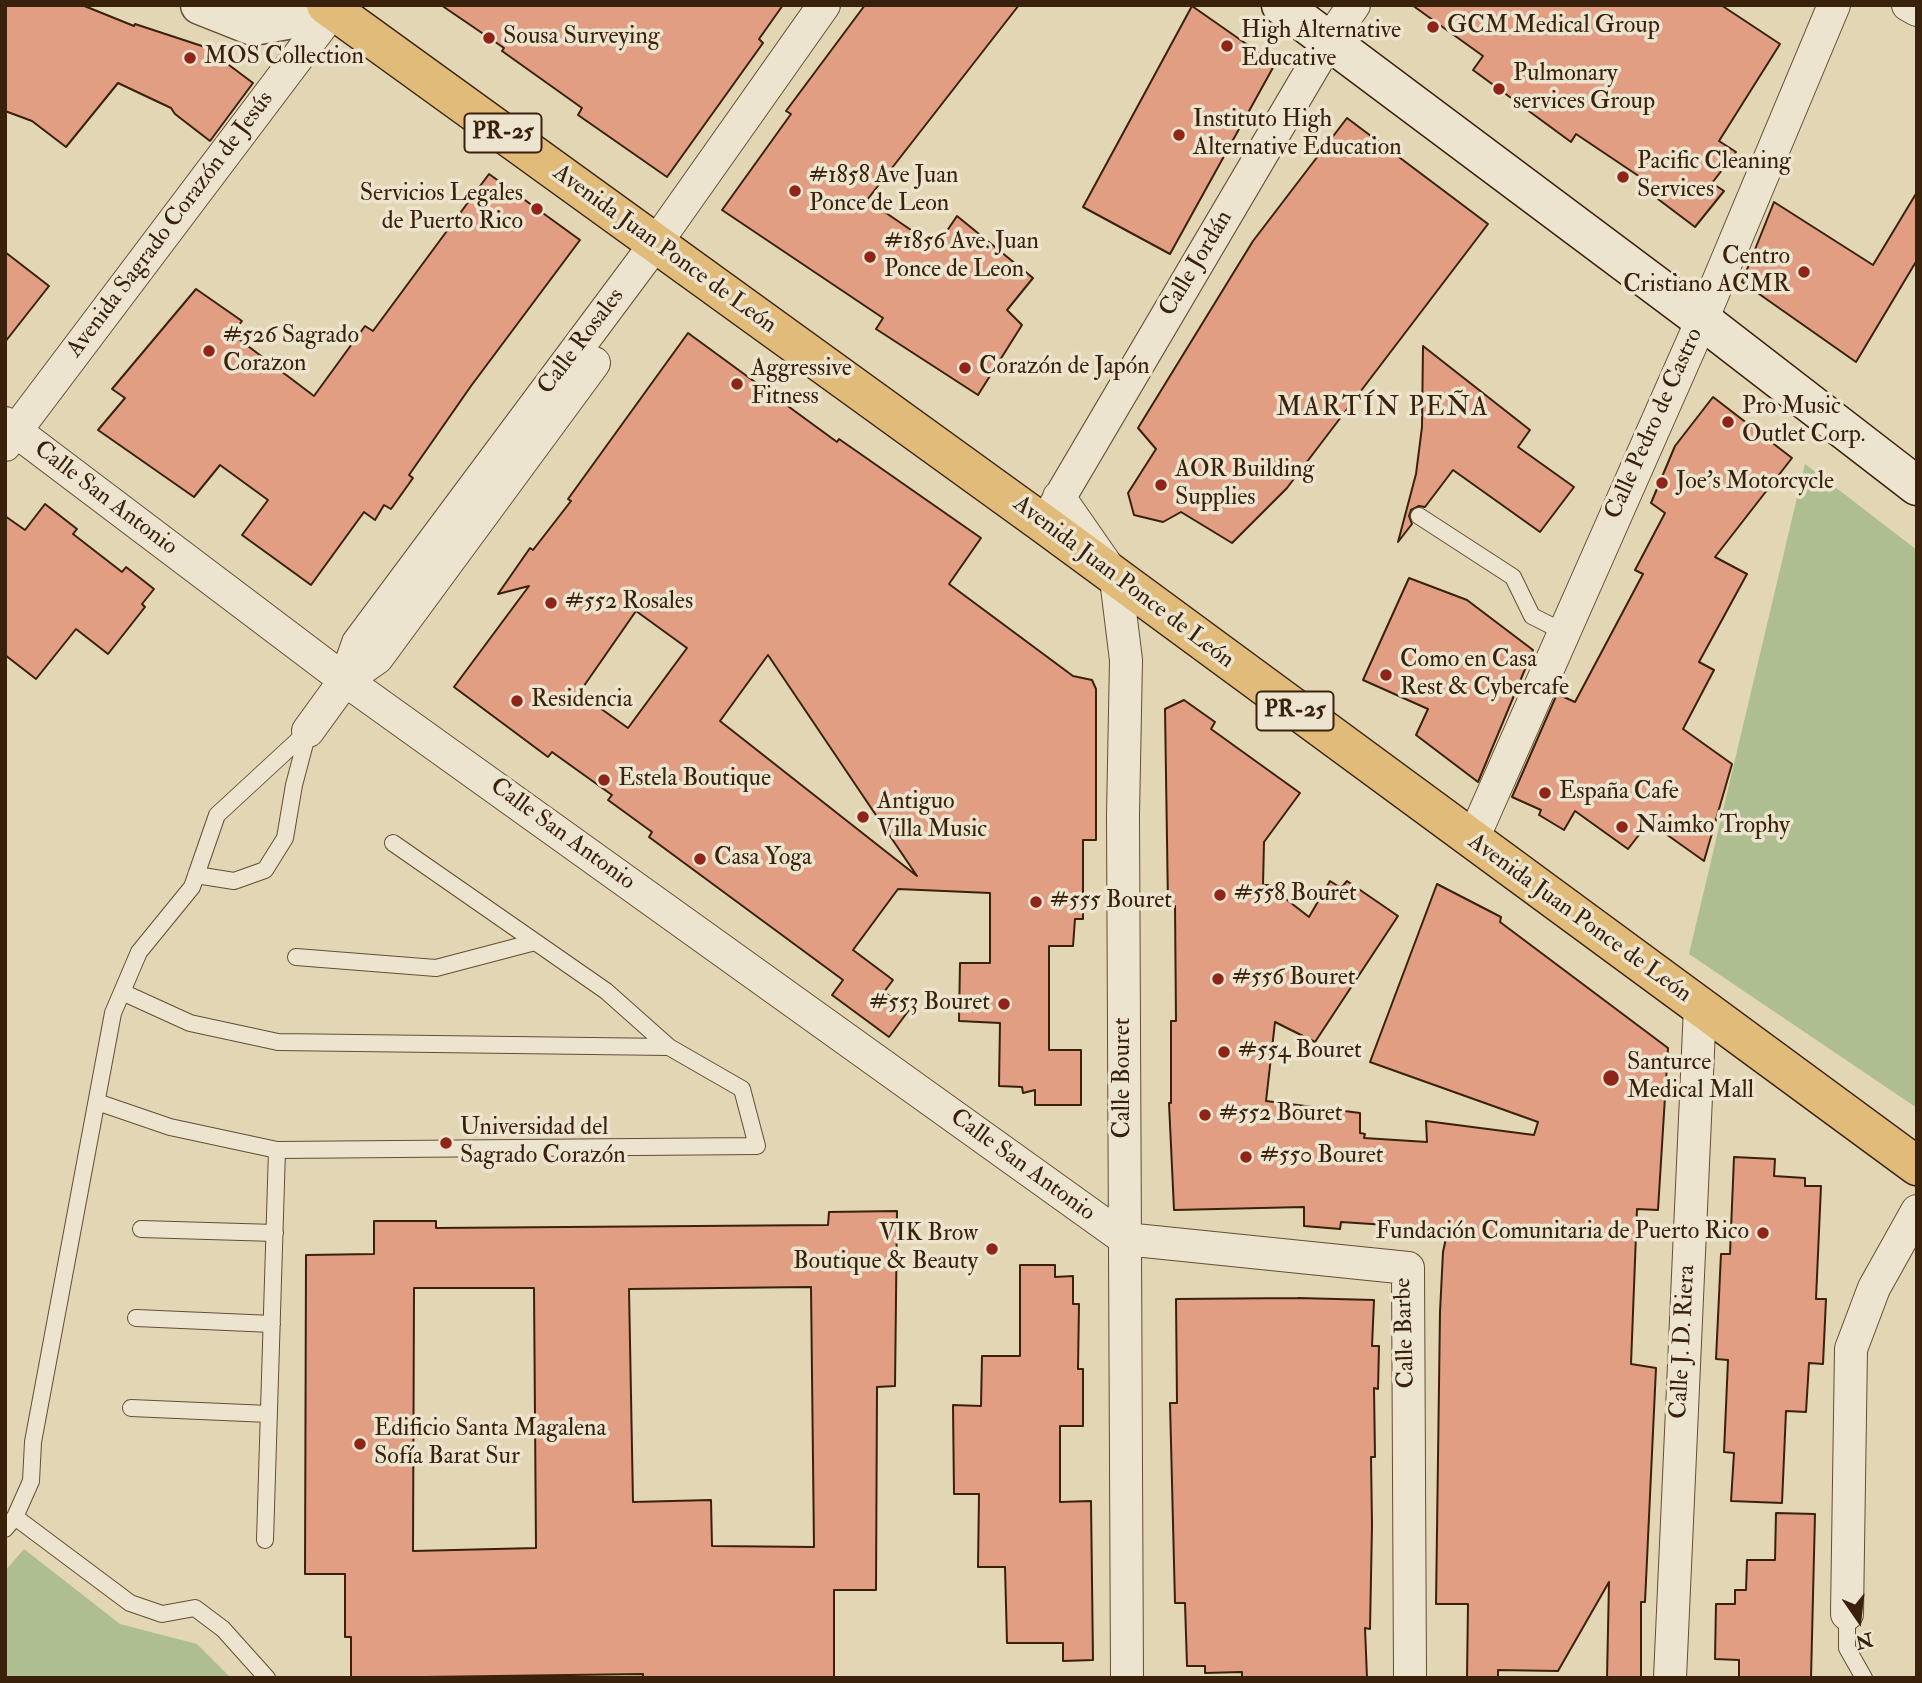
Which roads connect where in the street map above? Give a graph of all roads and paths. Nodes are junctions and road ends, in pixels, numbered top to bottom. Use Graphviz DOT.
graph roads {
  1 [pos="200,5"];
  2 [pos="824,5"];
  3 [pos="1281,5"];
  4 [pos="1354,5"];
  5 [pos="1834,5"];
  6 [pos="1908,5"];
  7 [pos="332,7"];
  8 [pos="1917,10"];
  9 [pos="1328,42"];
  10 [pos="664,250"];
  11 [pos="1702,320"];
  12 [pos="9,433"];
  13 [pos="1917,486"];
  14 [pos="1051,510"];
  15 [pos="1419,516"];
  16 [pos="1116,579"];
  17 [pos="1562,631"];
  18 [pos="345,680"];
  19 [pos="308,731"];
  20 [pos="1472,841"];
  21 [pos="393,842"];
  22 [pos="196,875"];
  23 [pos="536,942"];
  24 [pos="296,957"];
  25 [pos="122,992"];
  26 [pos="1700,1007"];
  27 [pos="669,1047"];
  28 [pos="97,1102"];
  29 [pos="277,1150"];
  30 [pos="1917,1166"];
  31 [pos="1917,1211"];
  32 [pos="141,1229"];
  33 [pos="275,1233"];
  34 [pos="1125,1239"];
  35 [pos="136,1318"];
  36 [pos="272,1324"];
  37 [pos="131,1408"];
  38 [pos="269,1413"];
  39 [pos="10,1523"];
  40 [pos="265,1540"];
  41 [pos="1847,1614"];
  42 [pos="267,1678"];
  43 [pos="1128,1678"];
  44 [pos="1410,1678"];
  45 [pos="1671,1678"];
  46 [pos="1864,1678"];
  1 -- 7 [label="main road"];
  2 -- 10 [label="street, Calle Rosales"];
  3 -- 9 [label="main road"];
  4 -- 9 [label="street, Calle Jordán"];
  5 -- 11 [label="street, Calle Pedro de Castro"];
  6 -- 8 [label="street"];
  7 -- 10 [label="main road, Avenida Juan Ponce de León / PR-25"];
  7 -- 12 [label="street, Avenida Sagrado Corazón de Jesús"];
  9 -- 11 [label="main road"];
  9 -- 14 [label="street, Calle Jordán"];
  10 -- 14 [label="main road, Avenida Juan Ponce de León / PR-25"];
  10 -- 18 [label="street, Calle Rosales"];
  11 -- 13 [label="main road"];
  11 -- 17 [label="street, Calle Pedro de Castro"];
  12 -- 18 [label="street, Calle San Antonio"];
  14 -- 16 [label="main road, Avenida Juan Ponce de León / PR-25"];
  15 -- 17 [label="lane"];
  16 -- 20 [label="main road, Avenida Juan Ponce de León / PR-25"];
  16 -- 34 [label="street, Calle Bouret"];
  17 -- 20 [label="street, Calle Pedro de Castro"];
  18 -- 19 [label="street, Calle Rosales"];
  18 -- 34 [label="street, Calle San Antonio"];
  19 -- 22 [label="lane"];
  19 -- 22 [label="lane"];
  20 -- 26 [label="main road, Avenida Juan Ponce de León / PR-25"];
  21 -- 23 [label="lane"];
  22 -- 25 [label="lane"];
  23 -- 24 [label="lane"];
  23 -- 27 [label="lane"];
  25 -- 27 [label="lane"];
  25 -- 28 [label="lane"];
  26 -- 30 [label="main road, Avenida Juan Ponce de León / PR-25"];
  26 -- 45 [label="street, Calle J. D. Riera"];
  27 -- 29 [label="lane"];
  28 -- 29 [label="lane"];
  28 -- 39 [label="lane"];
  29 -- 33 [label="lane"];
  31 -- 41 [label="street"];
  32 -- 33 [label="lane"];
  33 -- 36 [label="lane"];
  34 -- 43 [label="street, Calle Bouret"];
  34 -- 44 [label="street, Calle Barbe"];
  35 -- 36 [label="lane"];
  36 -- 38 [label="lane"];
  37 -- 38 [label="lane"];
  38 -- 40 [label="lane"];
  39 -- 42 [label="lane"];
  41 -- 46 [label="lane"];
}
